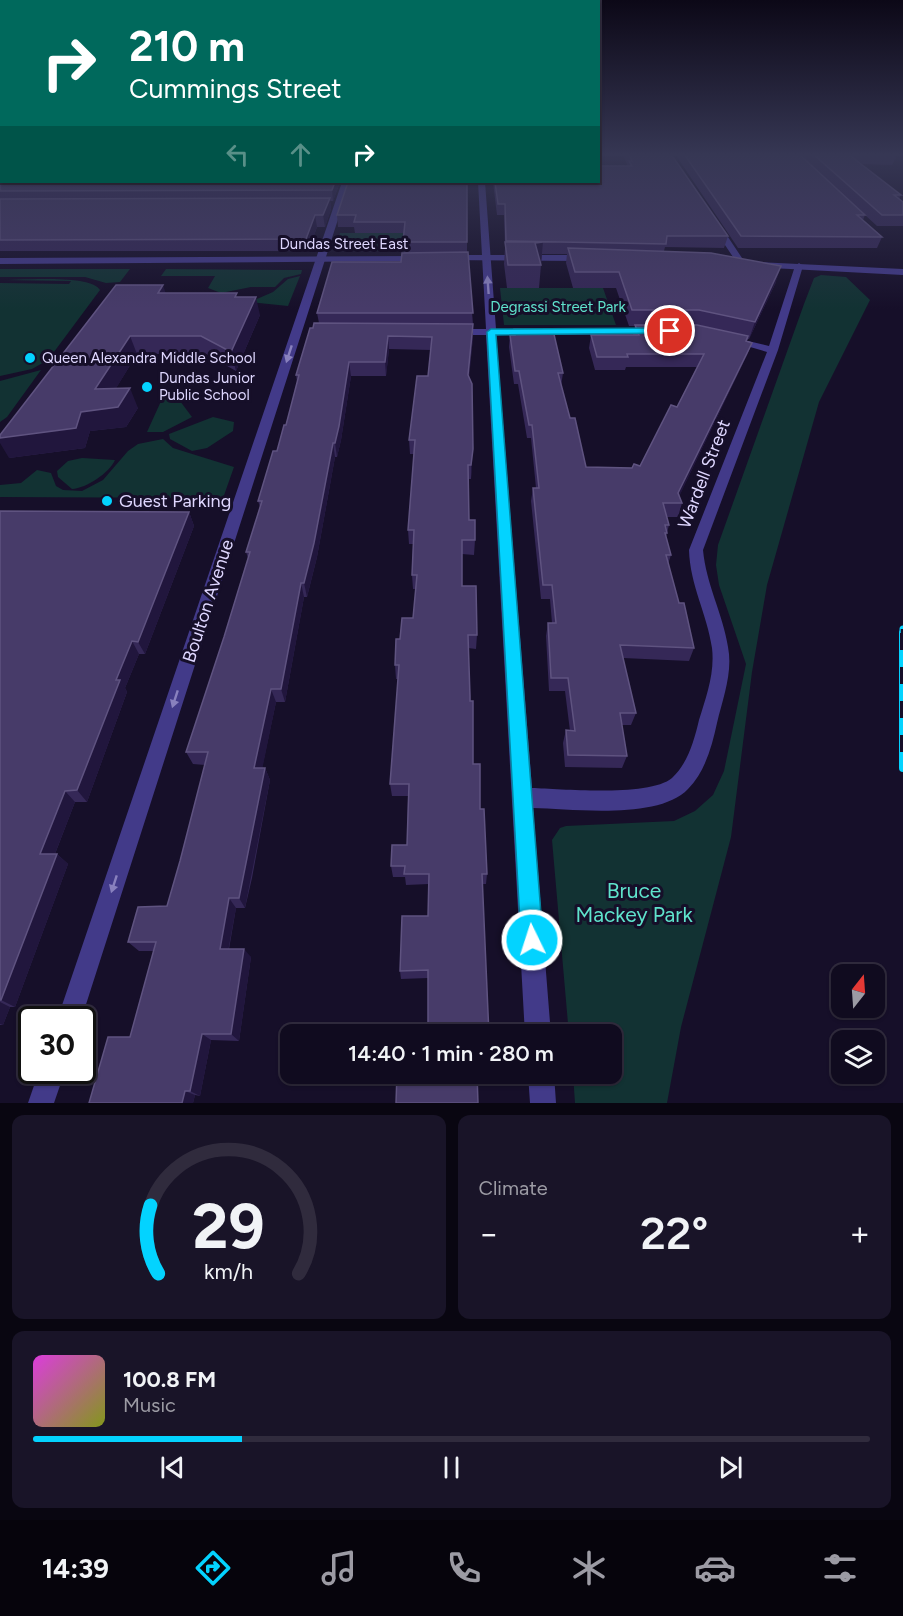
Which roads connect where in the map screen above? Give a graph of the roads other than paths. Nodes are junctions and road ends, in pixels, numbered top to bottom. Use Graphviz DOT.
graph roads {
  1 [pos="338,205"];
  2 [pos="483,205"];
  3 [pos="709,215"];
  4 [pos="429,258"];
  5 [pos="440,258"];
  6 [pos="486,258"];
  7 [pos="594,258"];
  8 [pos="321,259"];
  9 [pos="0,261"];
  10 [pos="731,264"];
  11 [pos="742,264"];
  12 [pos="799,266"];
  13 [pos="903,272"];
  14 [pos="670,331"];
  15 [pos="438,332"];
  16 [pos="491,332"];
  17 [pos="722,338"];
  18 [pos="773,350"];
  19 [pos="523,798"];
  20 [pos="74,1006"];
  21 [pos="537,1024"];
  22 [pos="48,1084"];
  23 [pos="542,1084"];
  24 [pos="41,1103"];
  25 [pos="543,1103"];
  1 -- 8 [label="street, Boulton Avenue"];
  2 -- 6 [label="street"];
  3 -- 11 [label="street"];
  4 -- 8 [label="street, Dundas Street East"];
  5 -- 6 [label="street"];
  6 -- 7 [label="street"];
  16 -- 6 [label="street, one-way"];
  8 -- 9 [label="street, Dundas Street East"];
  8 -- 20 [label="street, Boulton Avenue, one-way"];
  10 -- 11 [label="street"];
  11 -- 12 [label="street"];
  12 -- 13 [label="street"];
  12 -- 18 [label="street, Wardell Street"];
  14 -- 16 [label="street"];
  15 -- 16 [label="street"];
  16 -- 19 [label="street"];
  17 -- 18 [label="street"];
  18 -- 19 [label="street, Wardell Street"];
  19 -- 21 [label="street"];
  22 -- 24 [label="street"];
  23 -- 25 [label="street"];
}
